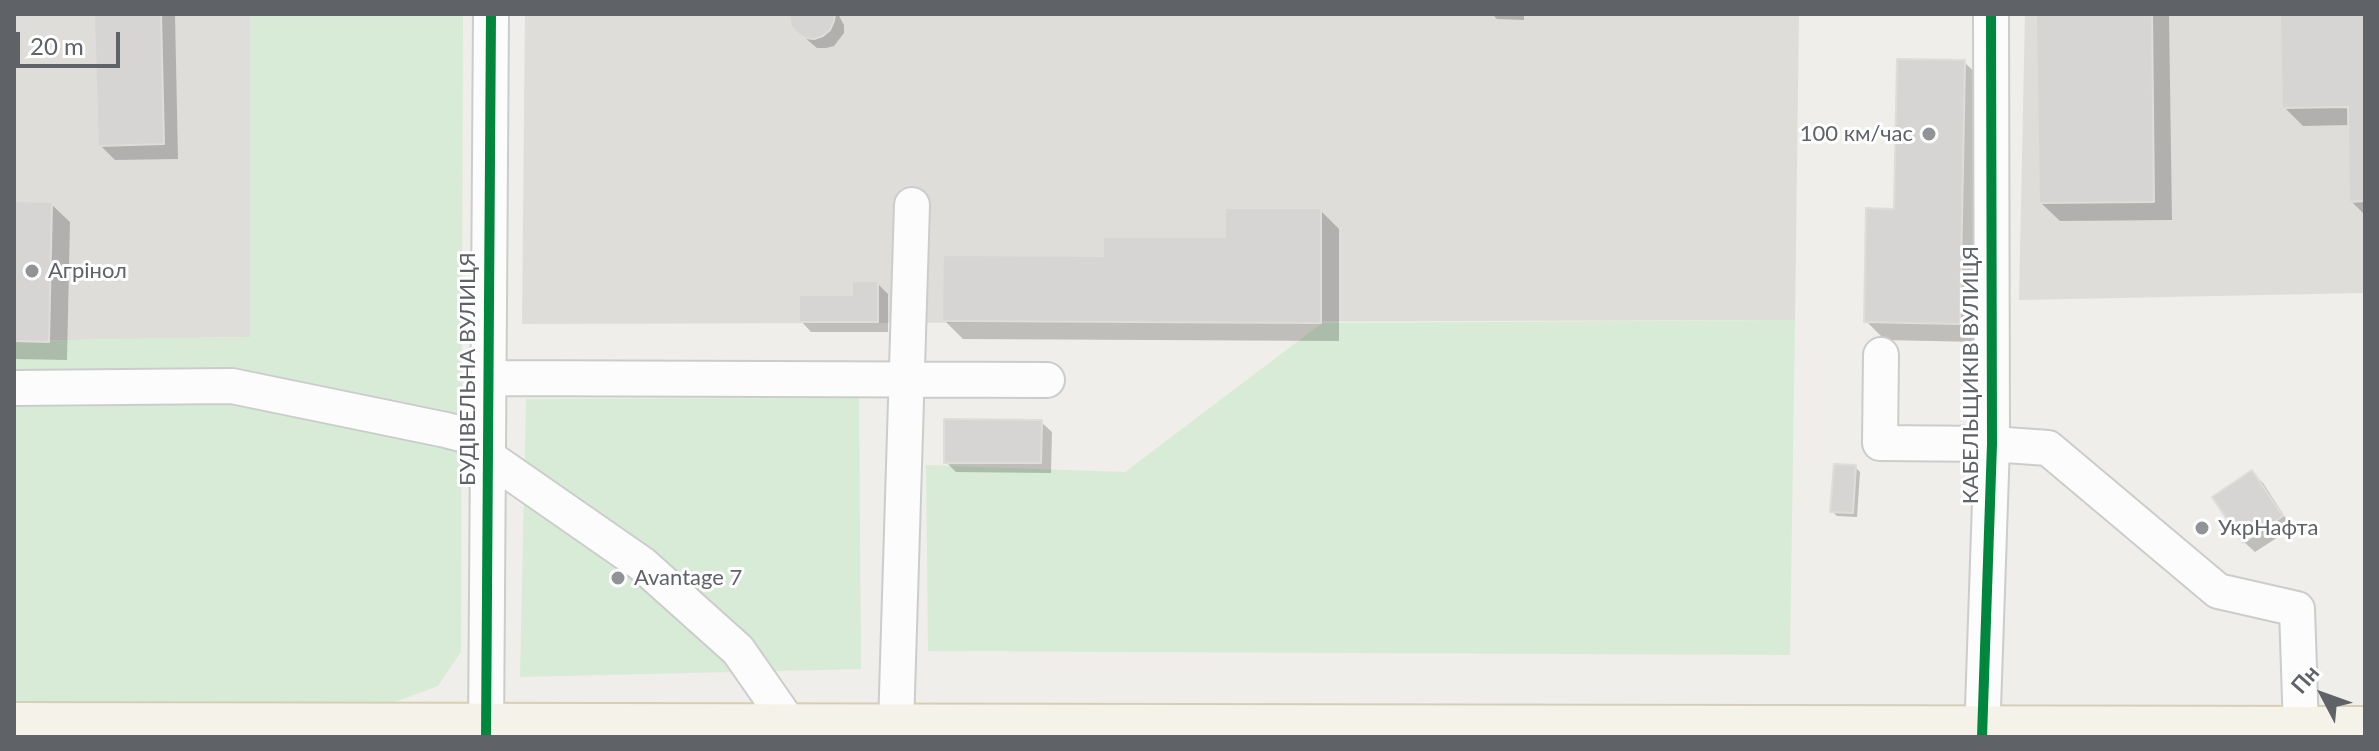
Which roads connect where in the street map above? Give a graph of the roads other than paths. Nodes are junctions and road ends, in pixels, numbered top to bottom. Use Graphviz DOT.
graph roads {
  1 [pos="491,14"];
  2 [pos="1991,14"];
  3 [pos="912,205"];
  4 [pos="1881,355"];
  5 [pos="488,378"];
  6 [pos="1047,380"];
  7 [pos="906,381"];
  8 [pos="18,388"];
  9 [pos="1992,444"];
  10 [pos="488,449"];
  11 [pos="14,725"];
  12 [pos="791,726"];
  13 [pos="896,726"];
  14 [pos="2301,729"];
  15 [pos="2365,729"];
  16 [pos="486,731"];
  17 [pos="1983,732"];
  1 -- 5 [label="street, БУДІВЕЛЬНА ВУЛИЦЯ"];
  2 -- 9 [label="street, КАБЕЛЬЩИКІВ ВУЛИЦЯ"];
  3 -- 7 [label="street"];
  4 -- 9 [label="street"];
  5 -- 7 [label="street"];
  5 -- 10 [label="street, БУДІВЕЛЬНА ВУЛИЦЯ"];
  6 -- 7 [label="street"];
  7 -- 13 [label="street"];
  8 -- 10 [label="street"];
  9 -- 14 [label="street"];
  9 -- 17 [label="street, КАБЕЛЬЩИКІВ ВУЛИЦЯ"];
  10 -- 12 [label="street"];
  10 -- 16 [label="street, БУДІВЕЛЬНА ВУЛИЦЯ"];
  11 -- 16 [label="main road"];
  12 -- 13 [label="main road"];
  12 -- 16 [label="main road"];
  13 -- 17 [label="main road"];
  14 -- 15 [label="main road"];
  14 -- 17 [label="main road"];
}
